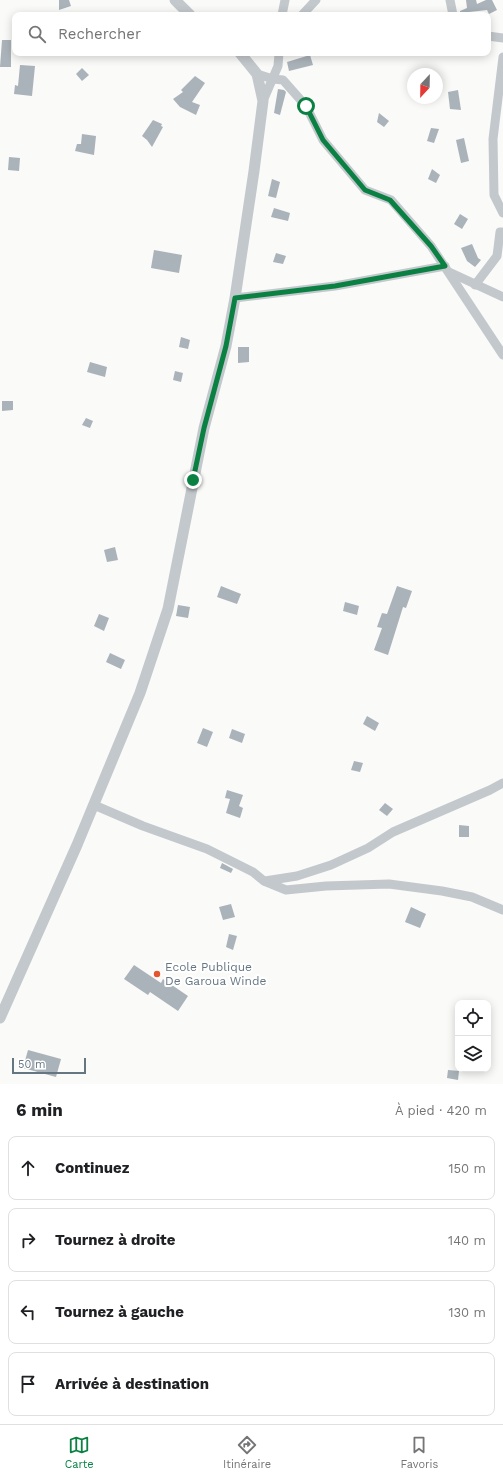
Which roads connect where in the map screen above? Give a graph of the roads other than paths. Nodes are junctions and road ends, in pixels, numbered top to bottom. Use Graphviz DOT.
graph roads {
  1 [pos="175,0"];
  2 [pos="285,0"];
  3 [pos="316,0"];
  4 [pos="450,0"];
  5 [pos="187,12"];
  6 [pos="283,12"];
  7 [pos="305,12"];
  8 [pos="452,12"];
  9 [pos="491,36"];
  10 [pos="503,38"];
  11 [pos="242,56"];
  12 [pos="279,56"];
  13 [pos="503,58"];
  14 [pos="257,74"];
  15 [pos="273,79"];
  16 [pos="263,101"];
  17 [pos="503,213"];
  18 [pos="503,232"];
  19 [pos="446,269"];
  20 [pos="475,285"];
  21 [pos="503,297"];
  22 [pos="235,298"];
  23 [pos="503,355"];
  24 [pos="503,783"];
  25 [pos="94,805"];
  26 [pos="264,881"];
  27 [pos="503,910"];
  28 [pos="0,1018"];
  1 -- 5 [label="street"];
  2 -- 6 [label="street"];
  3 -- 7 [label="street"];
  4 -- 8 [label="street"];
  9 -- 10 [label="street"];
  11 -- 14 [label="street"];
  12 -- 15 [label="street"];
  13 -- 17 [label="street"];
  14 -- 15 [label="street"];
  14 -- 16 [label="street"];
  15 -- 16 [label="street"];
  15 -- 19 [label="street"];
  16 -- 22 [label="street"];
  18 -- 20 [label="street"];
  19 -- 20 [label="street"];
  19 -- 22 [label="street"];
  19 -- 23 [label="street"];
  20 -- 21 [label="street"];
  22 -- 25 [label="street"];
  24 -- 26 [label="street"];
  25 -- 26 [label="street"];
  25 -- 28 [label="street"];
  26 -- 27 [label="street"];
}
